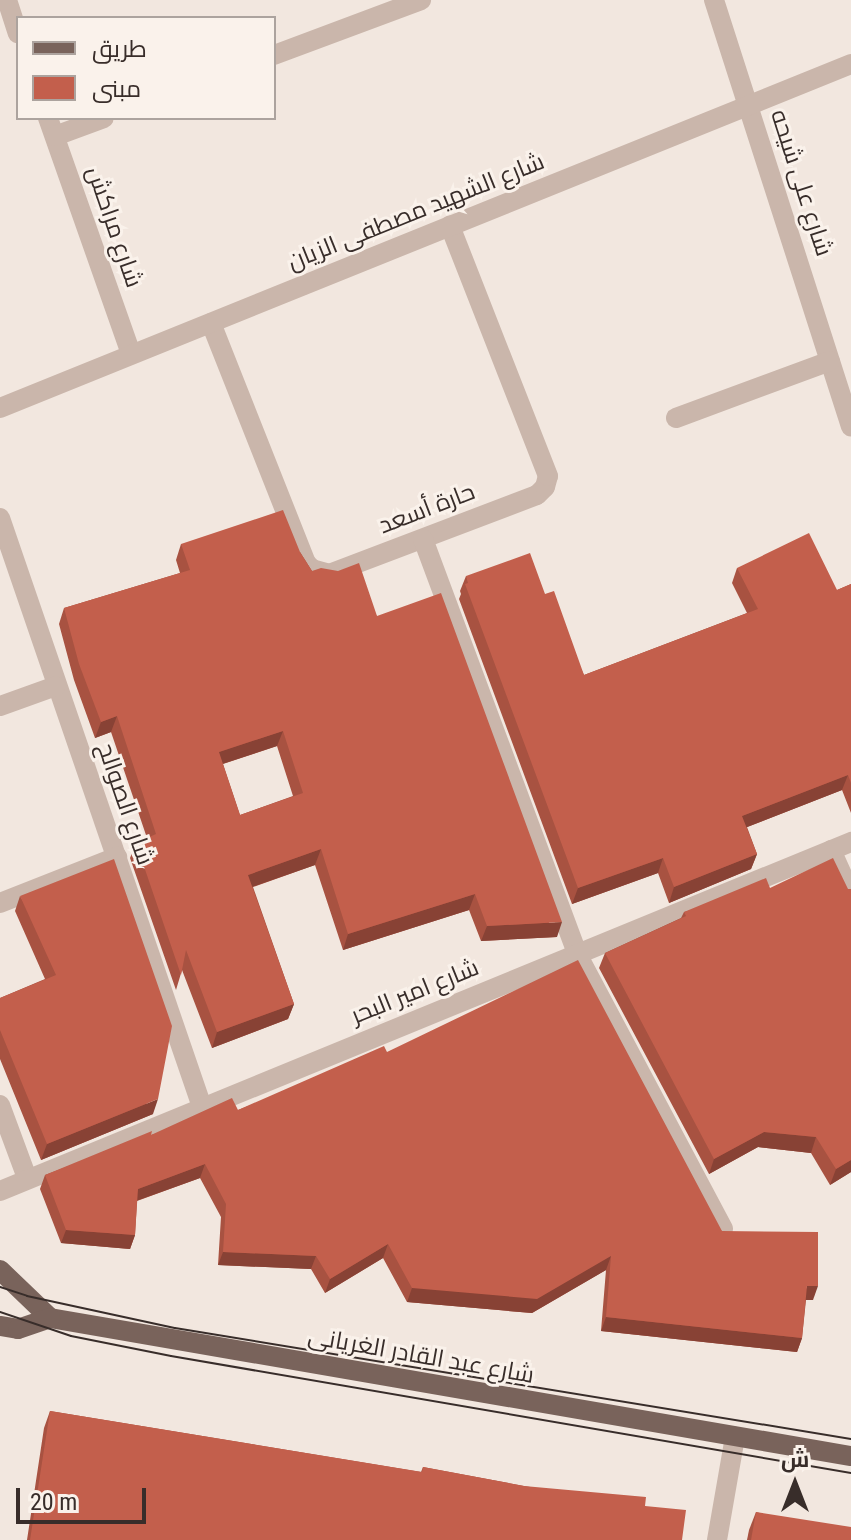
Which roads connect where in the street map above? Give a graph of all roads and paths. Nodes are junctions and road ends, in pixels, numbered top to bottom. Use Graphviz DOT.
graph roads {
  1 [pos="7,0"];
  2 [pos="421,0"];
  3 [pos="714,0"];
  4 [pos="16,27"];
  5 [pos="276,54"];
  6 [pos="851,64"];
  7 [pos="749,105"];
  8 [pos="92,120"];
  9 [pos="51,127"];
  10 [pos="450,226"];
  11 [pos="211,323"];
  12 [pos="131,354"];
  13 [pos="830,361"];
  14 [pos="0,408"];
  15 [pos="676,418"];
  16 [pos="851,427"];
  17 [pos="0,518"];
  18 [pos="423,539"];
  19 [pos="56,686"];
  20 [pos="0,706"];
  21 [pos="851,842"];
  22 [pos="831,850"];
  23 [pos="117,857"];
  24 [pos="851,894"];
  25 [pos="0,903"];
  26 [pos="577,954"];
  27 [pos="0,1105"];
  28 [pos="202,1107"];
  29 [pos="27,1178"];
  30 [pos="0,1191"];
  31 [pos="723,1229"];
  32 [pos="0,1270"];
  33 [pos="50,1318"];
  34 [pos="0,1326"];
  35 [pos="735,1437"];
  36 [pos="851,1456"];
  37 [pos="717,1540"];
  1 -- 4 [label="street"];
  2 -- 5 [label="street"];
  3 -- 7 [label="street, شارع على شيحه"];
  6 -- 7 [label="street, شارع الشهيد مصطفى الزيان"];
  7 -- 10 [label="street, شارع الشهيد مصطفى الزيان"];
  7 -- 13 [label="street, شارع على شيحه"];
  8 -- 9 [label="street"];
  9 -- 12 [label="street, شارع مراكش"];
  10 -- 11 [label="street, شارع الشهيد مصطفى الزيان"];
  10 -- 18 [label="street, حارة أسعد"];
  11 -- 12 [label="street, شارع الشهيد مصطفى الزيان"];
  11 -- 18 [label="street, حارة أسعد"];
  12 -- 14 [label="street, شارع الشهيد مصطفى الزيان"];
  13 -- 15 [label="street"];
  13 -- 16 [label="street, شارع على شيحه"];
  17 -- 19 [label="street, شارع الصوالح"];
  18 -- 26 [label="street"];
  19 -- 20 [label="street"];
  19 -- 23 [label="street, شارع الصوالح"];
  21 -- 22 [label="street, شارع امير البحر"];
  22 -- 24 [label="street"];
  22 -- 26 [label="street, شارع امير البحر"];
  23 -- 25 [label="street"];
  23 -- 28 [label="street, شارع الصوالح"];
  26 -- 28 [label="street, شارع امير البحر"];
  26 -- 31 [label="street"];
  27 -- 29 [label="street"];
  28 -- 29 [label="street, شارع امير البحر"];
  29 -- 30 [label="street, شارع امير البحر"];
  32 -- 33 [label="main road"];
  33 -- 34 [label="main road"];
  33 -- 35 [label="main road, شارع عبد القادر الغريانى"];
  35 -- 36 [label="main road, شارع عبد القادر الغريانى"];
  35 -- 37 [label="street"];
}
